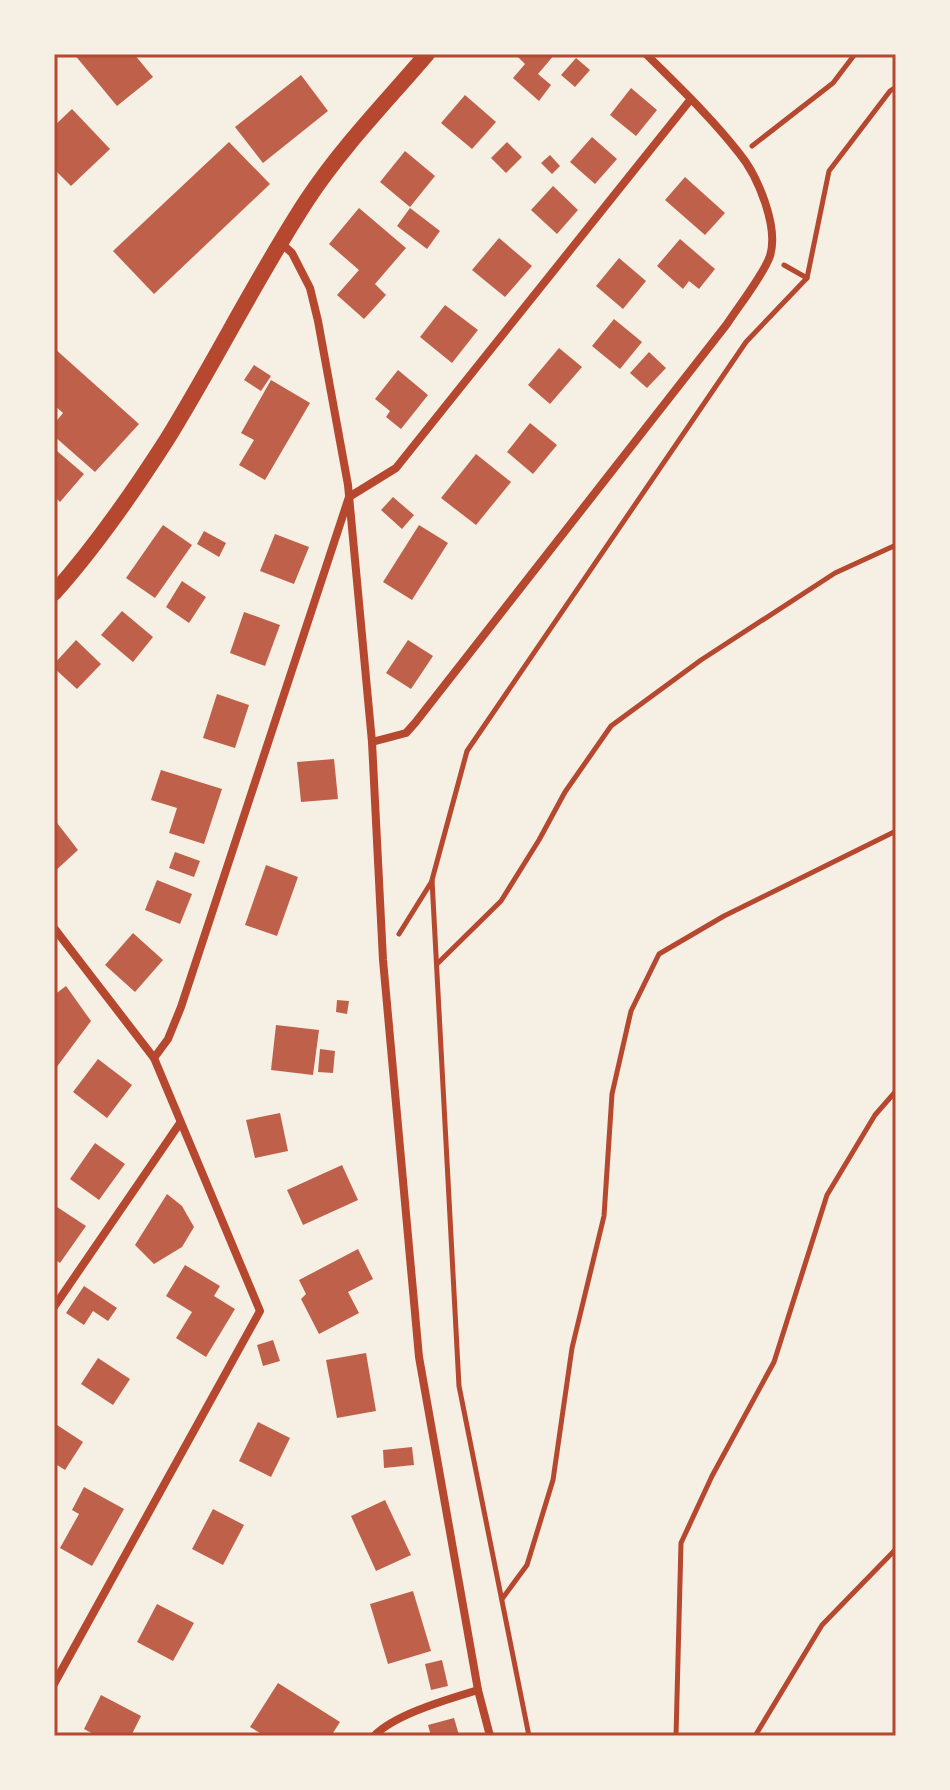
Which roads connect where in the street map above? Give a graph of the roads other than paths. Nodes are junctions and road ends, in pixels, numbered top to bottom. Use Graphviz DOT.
graph roads {
  1 [pos="427,54"];
  2 [pos="646,54"];
  3 [pos="691,99"];
  4 [pos="281,242"];
  5 [pos="349,497"];
  6 [pos="54,593"];
  7 [pos="372,742"];
  8 [pos="54,928"];
  9 [pos="154,1058"];
  10 [pos="180,1123"];
  11 [pos="54,1307"];
  12 [pos="54,1684"];
  13 [pos="478,1690"];
  14 [pos="374,1736"];
  15 [pos="490,1736"];
  1 -- 4 [label="main road"];
  2 -- 3 [label="street"];
  3 -- 5 [label="street"];
  3 -- 7 [label="street"];
  4 -- 5 [label="street"];
  4 -- 6 [label="main road"];
  5 -- 7 [label="street"];
  5 -- 9 [label="street"];
  7 -- 13 [label="street"];
  8 -- 9 [label="street"];
  9 -- 10 [label="street"];
  10 -- 11 [label="street"];
  10 -- 12 [label="street"];
  13 -- 14 [label="street"];
  13 -- 15 [label="street"];
}
